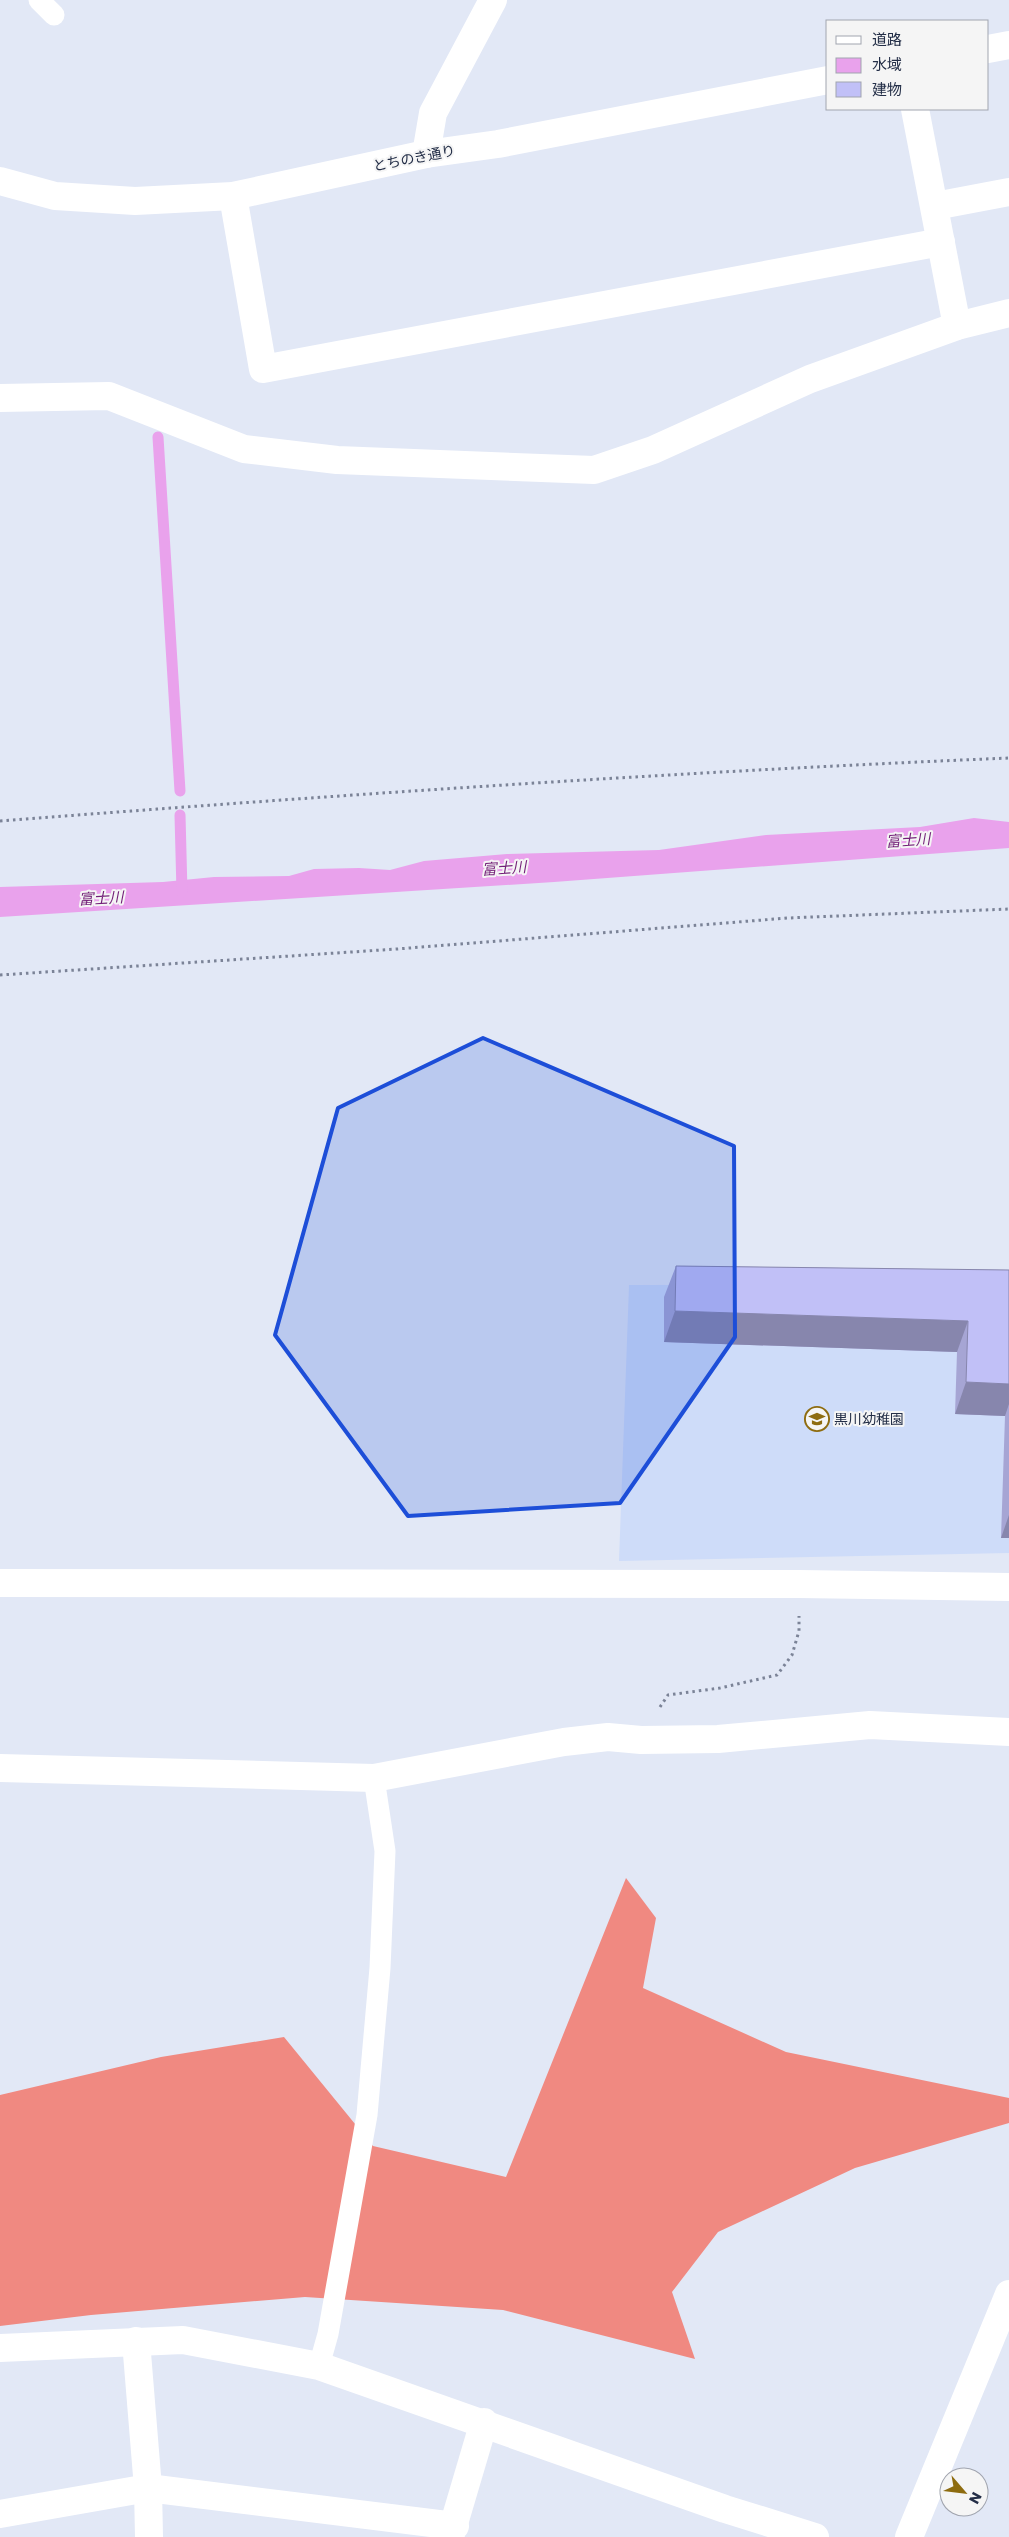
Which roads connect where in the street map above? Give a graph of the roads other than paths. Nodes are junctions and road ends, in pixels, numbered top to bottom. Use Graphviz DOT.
graph roads {
  1 [pos="493,0"];
  2 [pos="1009,45"];
  3 [pos="989,49"];
  4 [pos="826,80"];
  5 [pos="915,110"];
  6 [pos="426,154"];
  7 [pos="0,181"];
  8 [pos="1009,192"];
  9 [pos="233,196"];
  10 [pos="935,206"];
  11 [pos="941,242"];
  12 [pos="1009,312"];
  13 [pos="957,326"];
  14 [pos="0,398"];
  15 [pos="0,1583"];
  16 [pos="1009,1587"];
  17 [pos="1009,1732"];
  18 [pos="0,1768"];
  19 [pos="374,1778"];
  20 [pos="1009,2294"];
  21 [pos="136,2341"];
  22 [pos="0,2348"];
  23 [pos="319,2366"];
  24 [pos="484,2422"];
  25 [pos="148,2488"];
  26 [pos="0,2514"];
  27 [pos="452,2531"];
  28 [pos="149,2537"];
  29 [pos="815,2537"];
  30 [pos="909,2537"];
  1 -- 6 [label="street"];
  2 -- 3 [label="street"];
  4 -- 6 [label="street, とちのき通り"];
  5 -- 10 [label="street"];
  6 -- 9 [label="street, とちのき通り"];
  7 -- 9 [label="street, とちのき通り"];
  8 -- 10 [label="street"];
  9 -- 11 [label="street"];
  10 -- 11 [label="street"];
  11 -- 13 [label="street"];
  12 -- 13 [label="street"];
  13 -- 14 [label="street"];
  15 -- 16 [label="street"];
  17 -- 19 [label="street"];
  18 -- 19 [label="street"];
  19 -- 23 [label="lane"];
  20 -- 30 [label="street"];
  21 -- 22 [label="street"];
  21 -- 23 [label="street"];
  21 -- 25 [label="street"];
  23 -- 24 [label="street"];
  24 -- 27 [label="street"];
  24 -- 29 [label="street"];
  25 -- 26 [label="street"];
  25 -- 27 [label="street"];
  25 -- 28 [label="street"];
}
